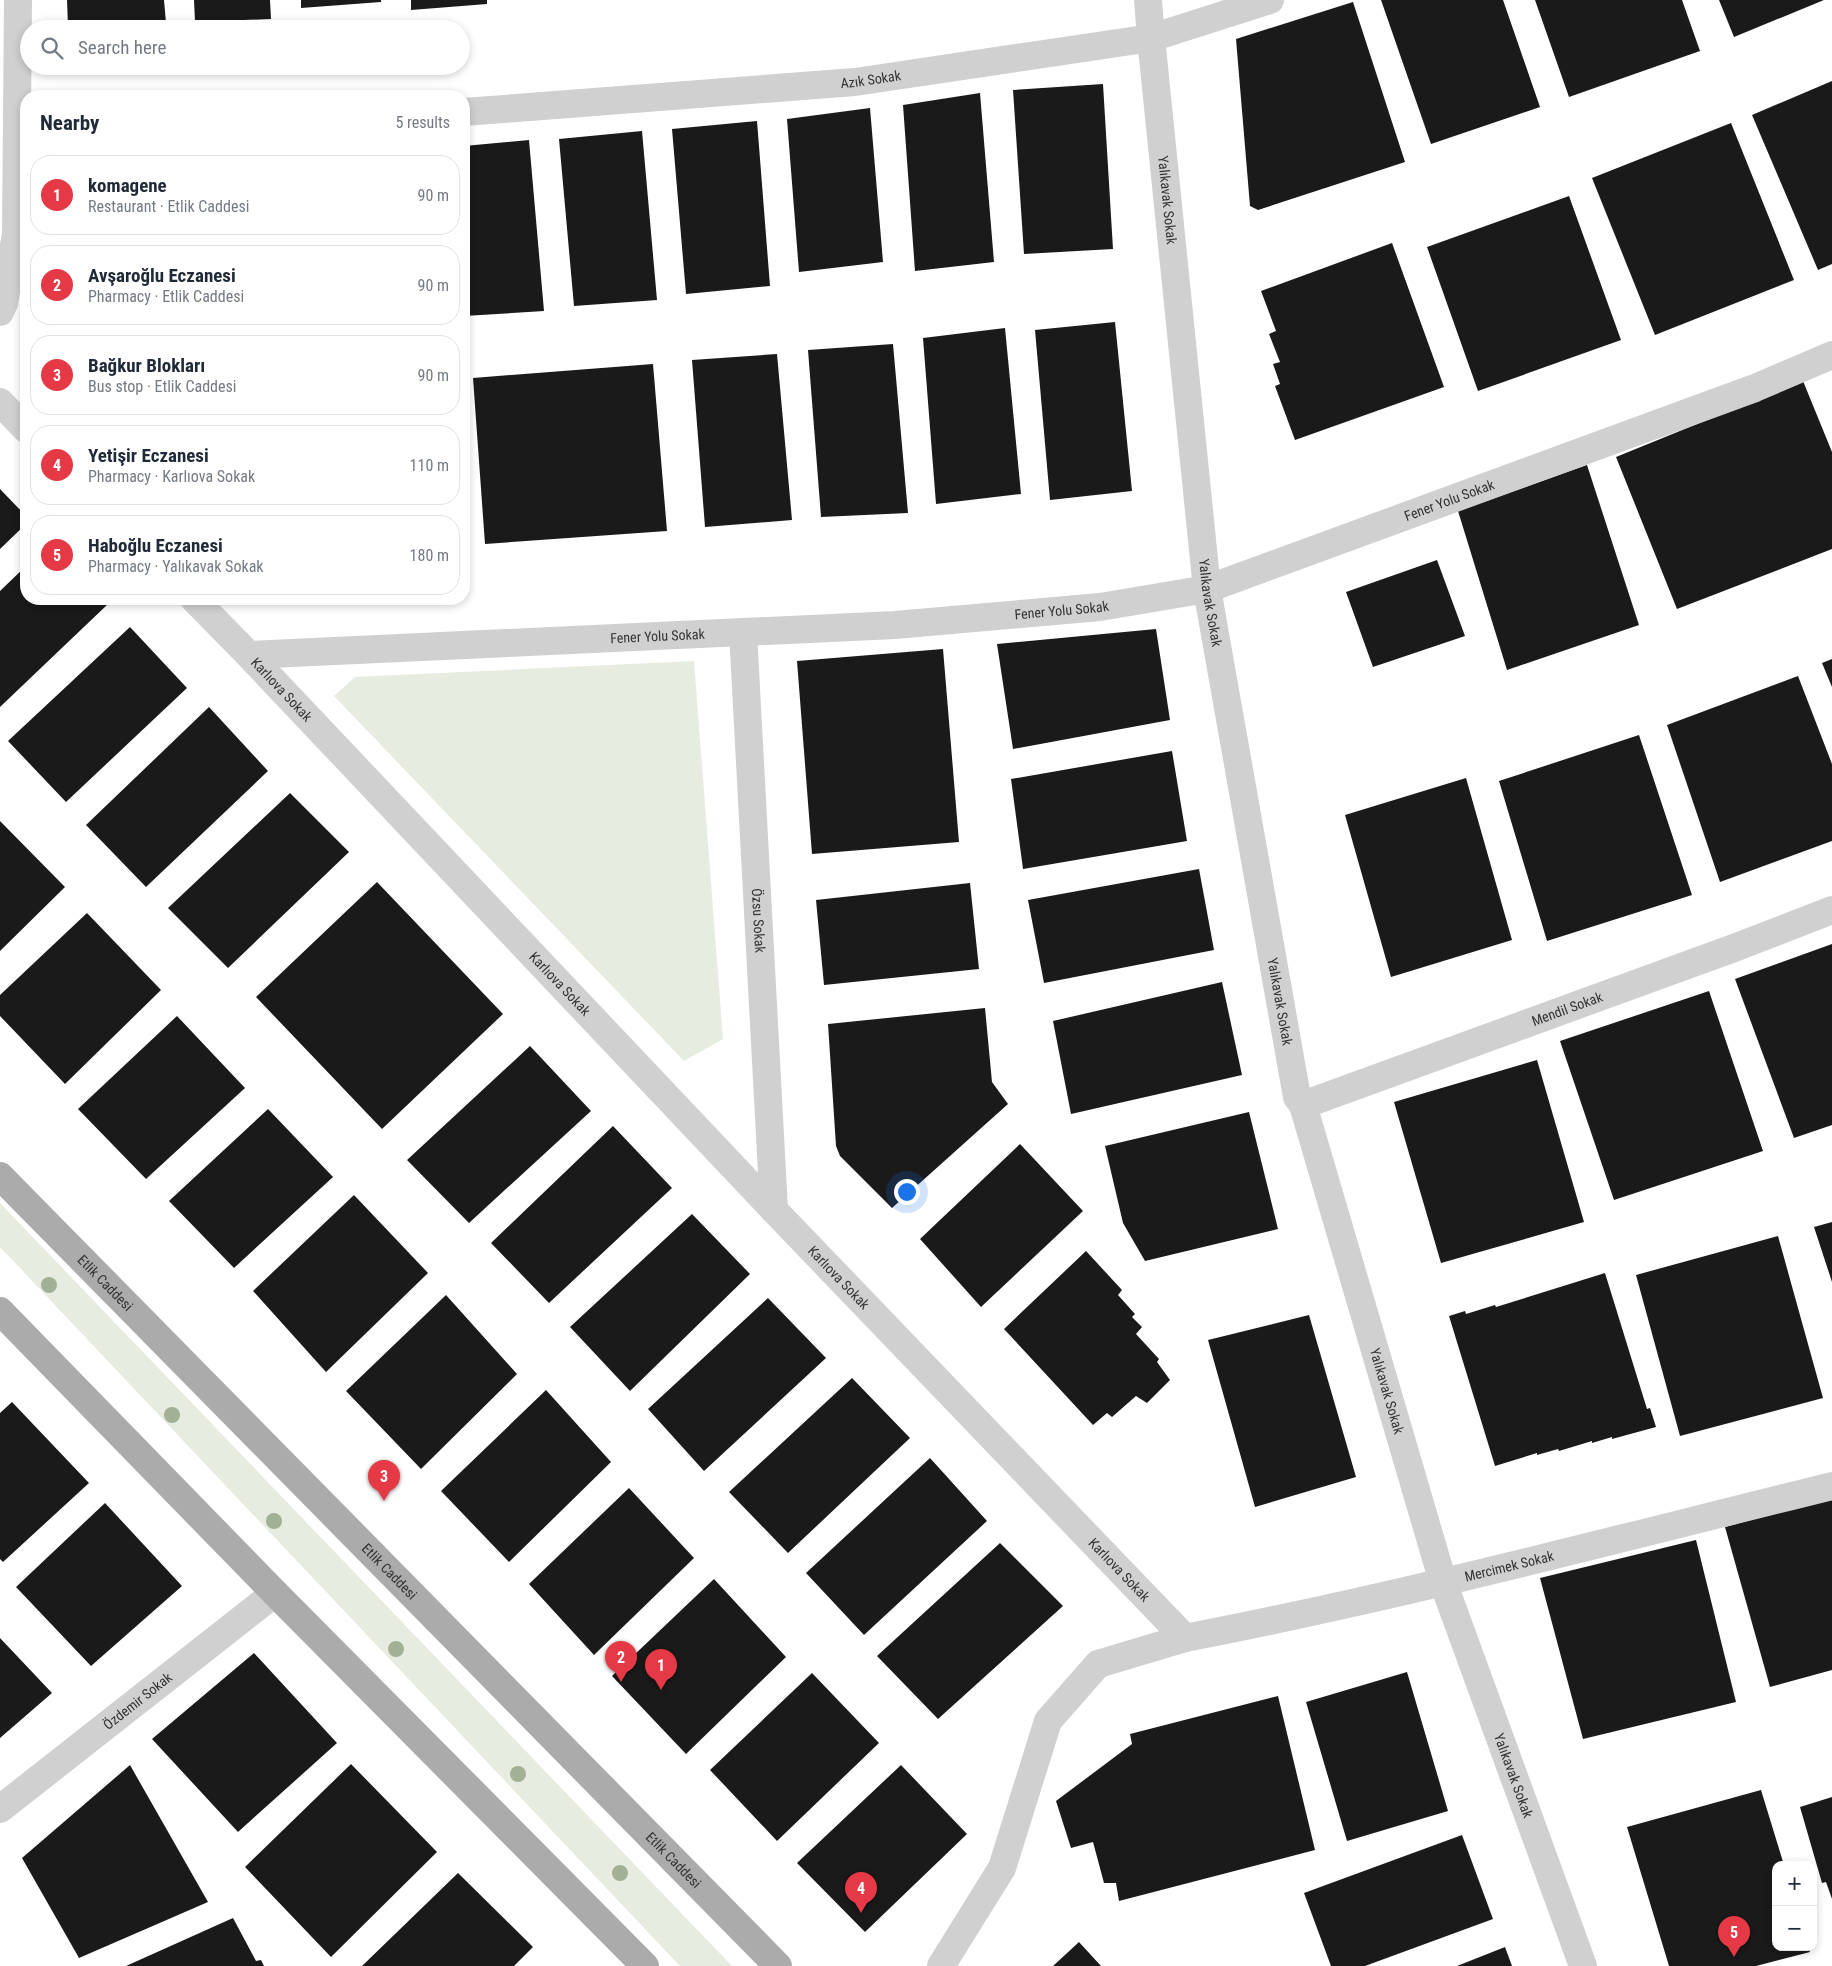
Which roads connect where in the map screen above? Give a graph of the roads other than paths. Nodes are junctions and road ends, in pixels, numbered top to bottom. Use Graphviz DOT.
graph roads {
  1 [pos="18,0"];
  2 [pos="1148,0"];
  3 [pos="1270,0"];
  4 [pos="1151,38"];
  5 [pos="20,67"];
  6 [pos="20,75"];
  7 [pos="21,90"];
  8 [pos="470,112"];
  9 [pos="20,167"];
  10 [pos="0,312"];
  11 [pos="1832,355"];
  12 [pos="0,402"];
  13 [pos="20,423"];
  14 [pos="1207,589"];
  15 [pos="200,605"];
  16 [pos="743,632"];
  17 [pos="249,655"];
  18 [pos="1832,910"];
  19 [pos="1302,1105"];
  20 [pos="0,1176"];
  21 [pos="774,1210"];
  22 [pos="0,1311"];
  23 [pos="1832,1486"];
  24 [pos="1443,1582"];
  25 [pos="275,1593"];
  26 [pos="1185,1638"];
  27 [pos="0,1809"];
  28 [pos="645,1966"];
  29 [pos="778,1966"];
  30 [pos="941,1966"];
  31 [pos="1582,1966"];
  1 -- 5 [label="street"];
  2 -- 4 [label="street, Yalıkavak Sokak"];
  3 -- 4 [label="street, Azık Sokak"];
  4 -- 8 [label="street, Azık Sokak"];
  4 -- 14 [label="street, Yalıkavak Sokak"];
  6 -- 7 [label="street"];
  9 -- 10 [label="street"];
  11 -- 14 [label="street, Fener Yolu Sokak"];
  12 -- 13 [label="street"];
  14 -- 16 [label="street, Fener Yolu Sokak"];
  14 -- 19 [label="street, Yalıkavak Sokak"];
  15 -- 17 [label="street, Karlıova Sokak"];
  16 -- 17 [label="street, Fener Yolu Sokak"];
  16 -- 21 [label="street, Özsu Sokak"];
  17 -- 21 [label="street, Karlıova Sokak"];
  18 -- 19 [label="street, Mendil Sokak"];
  19 -- 24 [label="street, Yalıkavak Sokak"];
  20 -- 29 [label="main road, Etlik Caddesi"];
  21 -- 26 [label="street, Karlıova Sokak"];
  22 -- 25 [label="main road"];
  23 -- 24 [label="street, Mercimek Sokak"];
  24 -- 26 [label="street, Mercimek Sokak"];
  24 -- 31 [label="street, Yalıkavak Sokak"];
  25 -- 27 [label="street, Özdemir Sokak"];
  25 -- 28 [label="main road"];
  26 -- 30 [label="street"];
}
